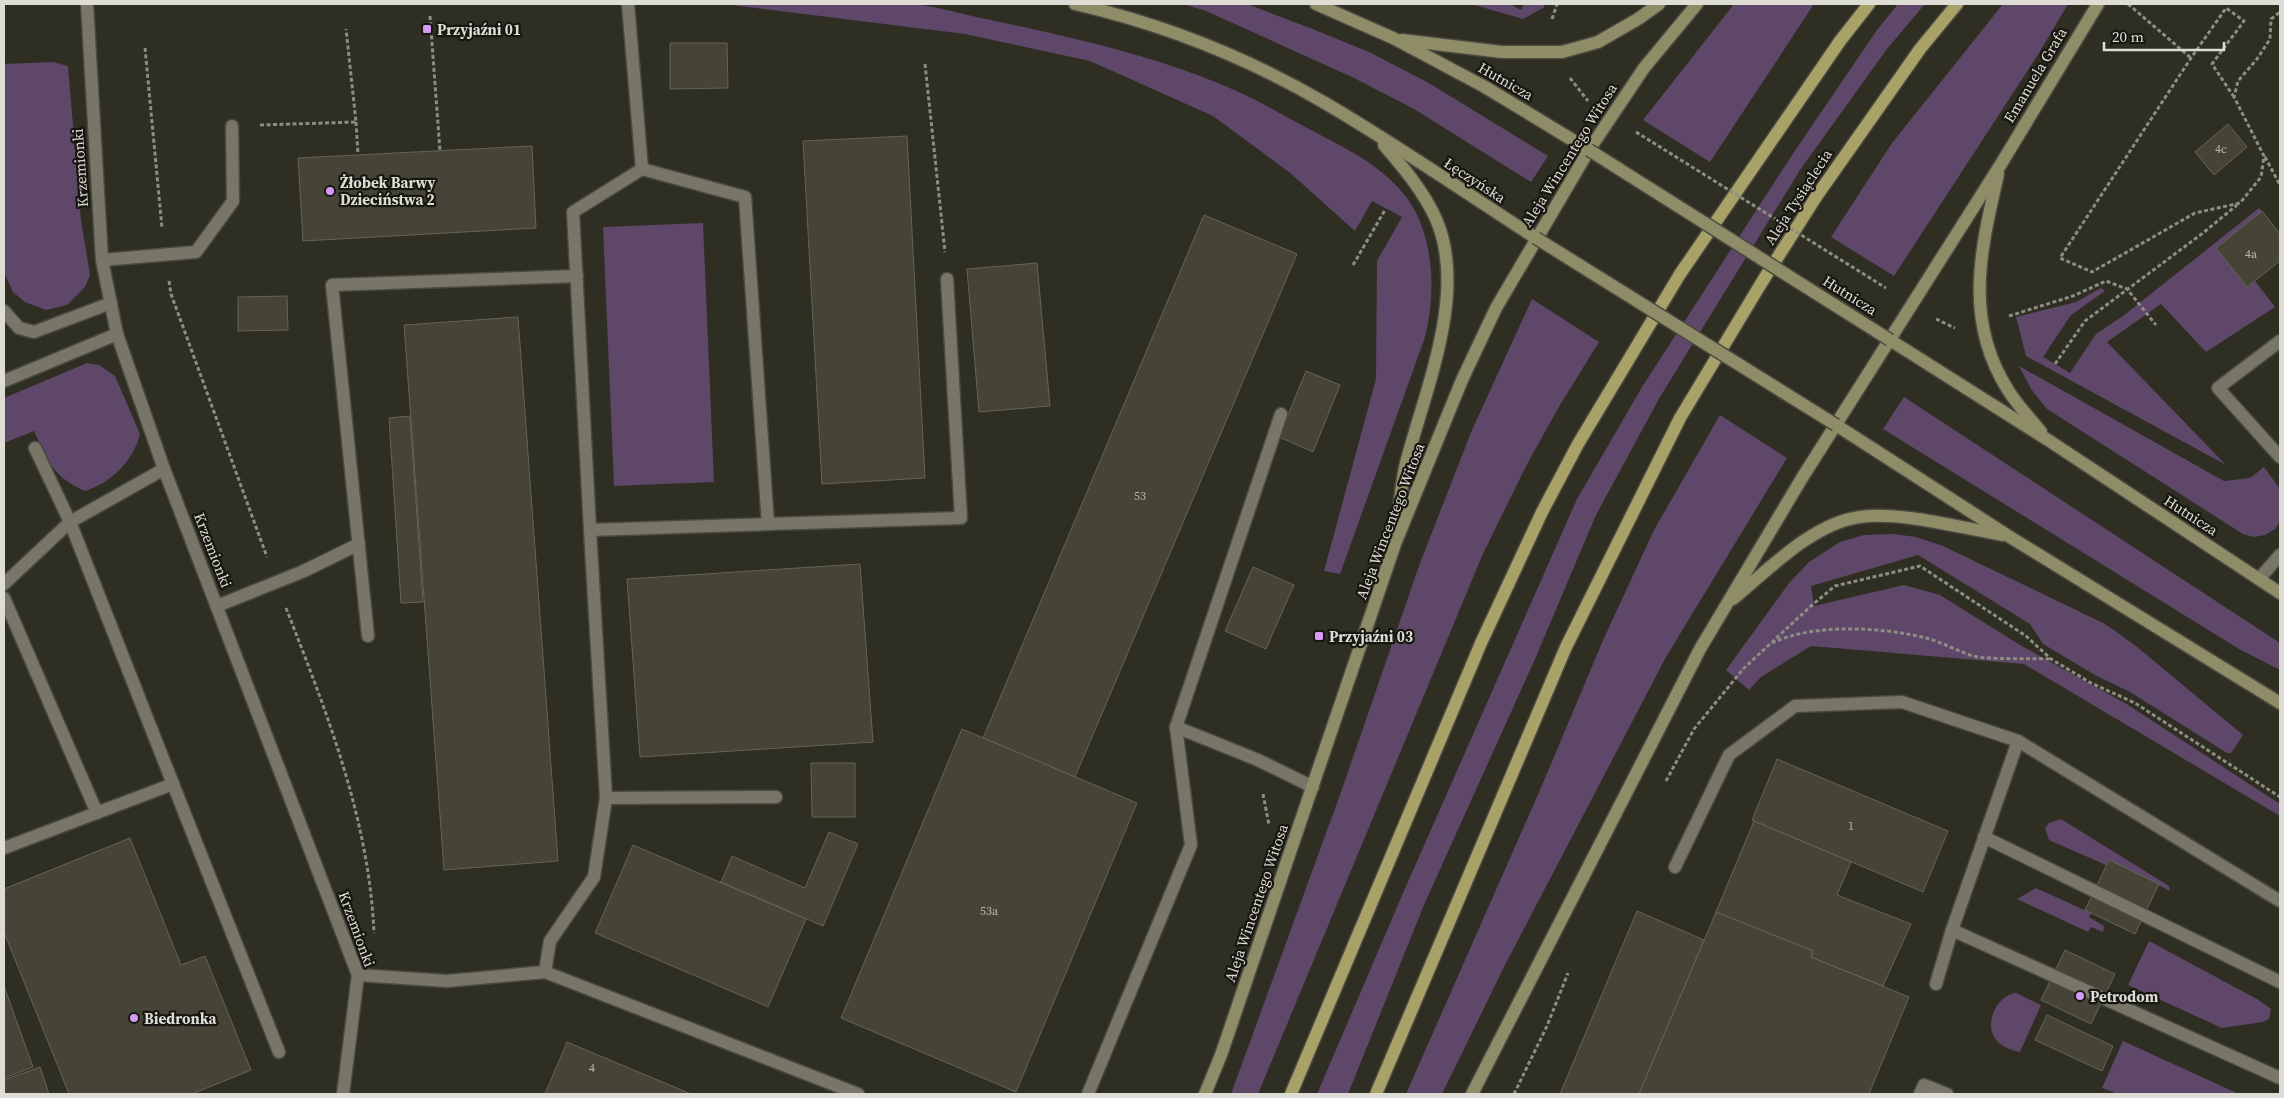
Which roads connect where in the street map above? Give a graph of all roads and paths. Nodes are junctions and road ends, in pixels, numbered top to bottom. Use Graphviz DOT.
graph roads {
  1 [pos="86,4"];
  2 [pos="628,4"];
  3 [pos="1075,4"];
  4 [pos="1316,4"];
  5 [pos="1557,4"];
  6 [pos="1659,4"];
  7 [pos="1697,4"];
  8 [pos="1870,4"];
  9 [pos="1957,4"];
  10 [pos="2098,4"];
  11 [pos="2128,4"];
  12 [pos="2280,12"];
  13 [pos="430,16"];
  14 [pos="1552,19"];
  15 [pos="346,29"];
  16 [pos="1394,39"];
  17 [pos="145,48"];
  18 [pos="2190,58"];
  19 [pos="925,64"];
  20 [pos="1568,75"];
  21 [pos="2234,97"];
  22 [pos="1588,101"];
  23 [pos="356,122"];
  24 [pos="232,126"];
  25 [pos="1636,132"];
  26 [pos="1376,135"];
  27 [pos="1589,150"];
  28 [pos="440,151"];
  29 [pos="358,154"];
  30 [pos="2264,156"];
  31 [pos="2000,164"];
  32 [pos="642,169"];
  33 [pos="2280,185"];
  34 [pos="2240,203"];
  35 [pos="1385,210"];
  36 [pos="1536,238"];
  37 [pos="164,255"];
  38 [pos="102,260"];
  39 [pos="1353,265"];
  40 [pos="577,276"];
  41 [pos="948,278"];
  42 [pos="1886,288"];
  43 [pos="2127,289"];
  44 [pos="111,303"];
  45 [pos="4,311"];
  46 [pos="1933,317"];
  47 [pos="2006,317"];
  48 [pos="2156,325"];
  49 [pos="1960,330"];
  50 [pos="117,334"];
  51 [pos="1890,340"];
  52 [pos="2280,341"];
  53 [pos="2055,364"];
  54 [pos="4,381"];
  55 [pos="1281,414"];
  56 [pos="1836,425"];
  57 [pos="2048,440"];
  58 [pos="35,448"];
  59 [pos="2280,457"];
  60 [pos="164,469"];
  61 [pos="70,522"];
  62 [pos="768,524"];
  63 [pos="590,530"];
  64 [pos="2010,536"];
  65 [pos="359,544"];
  66 [pos="1395,544"];
  67 [pos="2280,555"];
  68 [pos="2260,579"];
  69 [pos="276,582"];
  70 [pos="4,584"];
  71 [pos="2280,593"];
  72 [pos="4,598"];
  73 [pos="217,606"];
  74 [pos="1725,606"];
  75 [pos="368,636"];
  76 [pos="1766,645"];
  77 [pos="2051,659"];
  78 [pos="2280,703"];
  79 [pos="1176,727"];
  80 [pos="2018,742"];
  81 [pos="173,784"];
  82 [pos="1313,787"];
  83 [pos="1663,788"];
  84 [pos="776,797"];
  85 [pos="2280,797"];
  86 [pos="606,798"];
  87 [pos="97,813"];
  88 [pos="1984,837"];
  89 [pos="4,848"];
  90 [pos="1675,866"];
  91 [pos="2280,901"];
  92 [pos="1952,930"];
  93 [pos="1570,968"];
  94 [pos="545,972"];
  95 [pos="358,975"];
  96 [pos="376,976"];
  97 [pos="2280,982"];
  98 [pos="1936,984"];
  99 [pos="279,1052"];
  100 [pos="2280,1078"];
  101 [pos="343,1094"];
  102 [pos="858,1094"];
  103 [pos="1088,1094"];
  104 [pos="1205,1094"];
  105 [pos="1291,1094"];
  106 [pos="1376,1094"];
  107 [pos="1472,1094"];
  108 [pos="1514,1094"];
  109 [pos="1920,1094"];
  110 [pos="1947,1094"];
  1 -- 38 [label="street, Krzemionki"];
  2 -- 32 [label="street"];
  3 -- 26 [label="street, Łęczyńska"];
  4 -- 16 [label="street"];
  5 -- 14 [label="path"];
  6 -- 16 [label="street"];
  7 -- 27 [label="street, Aleja Wincentego Witosa"];
  8 -- 105 [label="main road"];
  9 -- 106 [label="main road, Aleja Tysiąclecia"];
  10 -- 31 [label="street, Emanuela Grafa"];
  11 -- 18 [label="path"];
  12 -- 21 [label="path"];
  13 -- 28 [label="path"];
  15 -- 23 [label="path"];
  16 -- 27 [label="street, Hutnicza"];
  17 -- 37 [label="path"];
  18 -- 21 [label="path"];
  18 -- 34 [label="path"];
  19 -- 41 [label="path"];
  20 -- 22 [label="path"];
  21 -- 30 [label="path"];
  23 -- 24 [label="path"];
  23 -- 29 [label="path"];
  24 -- 37 [label="street"];
  25 -- 42 [label="path, bridge"];
  26 -- 36 [label="street, Łęczyńska"];
  26 -- 66 [label="street"];
  27 -- 36 [label="street, Aleja Wincentego Witosa"];
  27 -- 51 [label="street, Hutnicza, bridge"];
  30 -- 33 [label="path"];
  30 -- 34 [label="path"];
  31 -- 51 [label="street, Emanuela Grafa"];
  31 -- 57 [label="street"];
  32 -- 40 [label="street"];
  32 -- 62 [label="street"];
  34 -- 43 [label="path"];
  35 -- 39 [label="path"];
  36 -- 56 [label="street, Łęczyńska, bridge"];
  36 -- 66 [label="street, Aleja Wincentego Witosa"];
  37 -- 38 [label="street"];
  37 -- 69 [label="path"];
  38 -- 44 [label="street, Krzemionki"];
  40 -- 63 [label="street"];
  40 -- 65 [label="street"];
  41 -- 62 [label="street"];
  43 -- 47 [label="path"];
  43 -- 48 [label="path"];
  43 -- 53 [label="path"];
  44 -- 45 [label="street"];
  44 -- 50 [label="street, Krzemionki"];
  46 -- 49 [label="path"];
  50 -- 54 [label="street"];
  50 -- 60 [label="street, Krzemionki"];
  51 -- 56 [label="street"];
  51 -- 57 [label="street, Hutnicza"];
  52 -- 59 [label="street"];
  55 -- 79 [label="street"];
  56 -- 64 [label="street"];
  56 -- 74 [label="street"];
  57 -- 68 [label="street, Hutnicza"];
  58 -- 61 [label="street"];
  60 -- 61 [label="street"];
  60 -- 73 [label="street, Krzemionki"];
  61 -- 70 [label="street"];
  61 -- 81 [label="street"];
  62 -- 63 [label="street"];
  63 -- 86 [label="street"];
  64 -- 74 [label="street"];
  64 -- 78 [label="street"];
  65 -- 69 [label="street"];
  65 -- 75 [label="street"];
  66 -- 82 [label="street, Aleja Wincentego Witosa"];
  67 -- 68 [label="street"];
  68 -- 71 [label="street, Hutnicza"];
  69 -- 73 [label="street"];
  69 -- 96 [label="path"];
  72 -- 87 [label="street"];
  73 -- 95 [label="street, Krzemionki"];
  74 -- 107 [label="street"];
  76 -- 77 [label="path"];
  76 -- 77 [label="path"];
  76 -- 83 [label="path"];
  77 -- 85 [label="path"];
  79 -- 82 [label="street"];
  79 -- 103 [label="street"];
  80 -- 88 [label="street"];
  80 -- 90 [label="street"];
  80 -- 91 [label="street"];
  81 -- 87 [label="street"];
  81 -- 99 [label="street"];
  82 -- 104 [label="street, Aleja Wincentego Witosa"];
  84 -- 86 [label="street"];
  86 -- 94 [label="street"];
  87 -- 89 [label="street"];
  88 -- 92 [label="street"];
  88 -- 97 [label="street"];
  92 -- 98 [label="street"];
  92 -- 100 [label="street"];
  93 -- 108 [label="path"];
  94 -- 96 [label="street"];
  94 -- 102 [label="street"];
  95 -- 96 [label="street"];
  95 -- 101 [label="street, Krzemionki"];
  109 -- 110 [label="street"];
}
